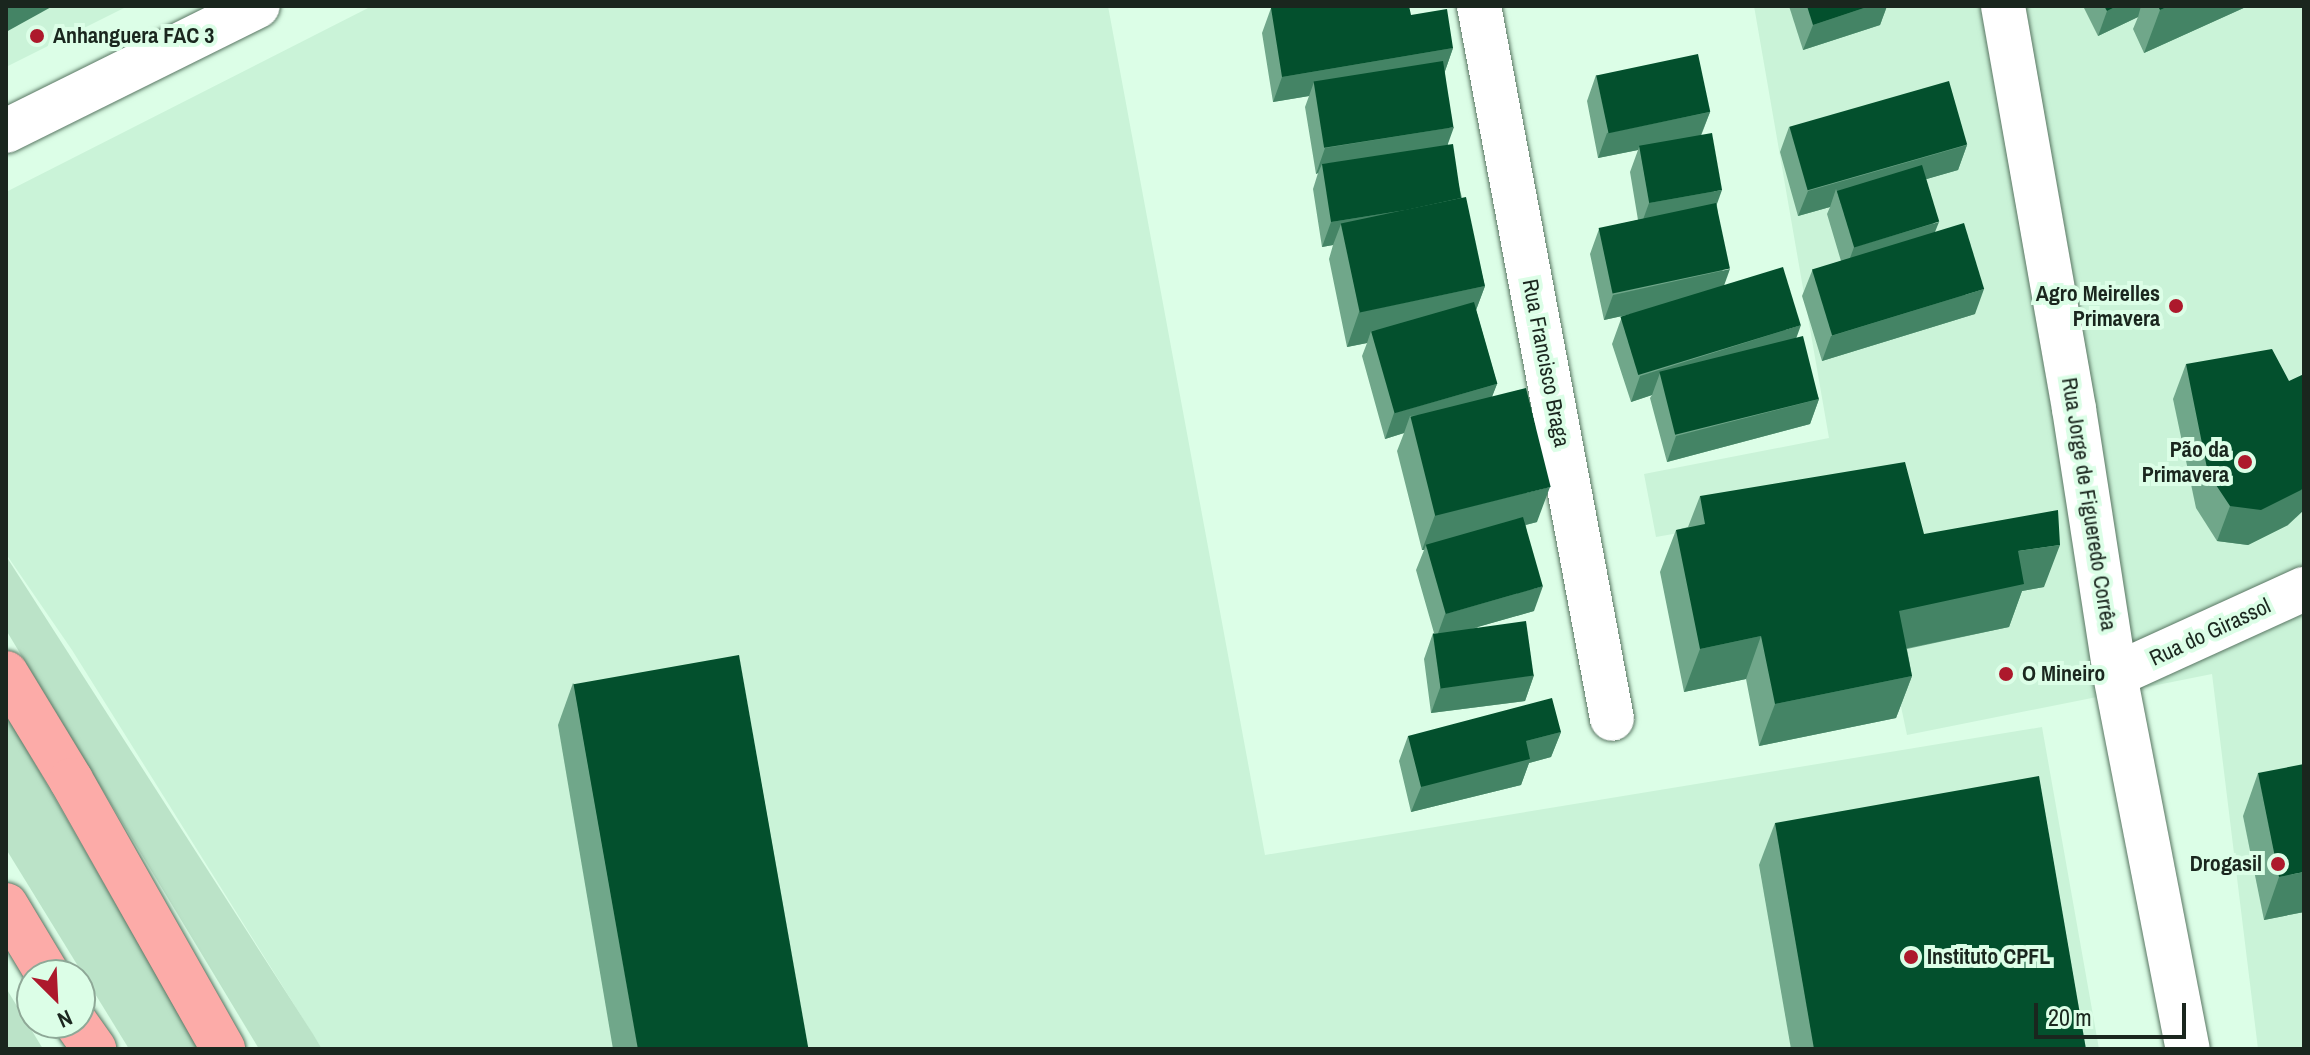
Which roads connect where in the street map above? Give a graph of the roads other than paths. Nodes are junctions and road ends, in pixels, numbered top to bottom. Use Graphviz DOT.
graph roads {
  1 [pos="258,6"];
  2 [pos="1479,6"];
  3 [pos="2003,6"];
  4 [pos="6,131"];
  5 [pos="2304,589"];
  6 [pos="6,673"];
  7 [pos="2115,675"];
  8 [pos="1612,719"];
  9 [pos="6,905"];
  10 [pos="38,959"];
  11 [pos="223,1049"];
  12 [pos="2188,1049"];
  1 -- 4 [label="street"];
  2 -- 8 [label="street, Rua Francisco Braga"];
  3 -- 7 [label="street, Rua Jorge de Figueredo Corrêa"];
  5 -- 7 [label="street, Rua do Girassol"];
  6 -- 11 [label="highway"];
  7 -- 12 [label="street, Rua Jorge de Figueredo Corrêa"];
  9 -- 10 [label="highway"];
}
